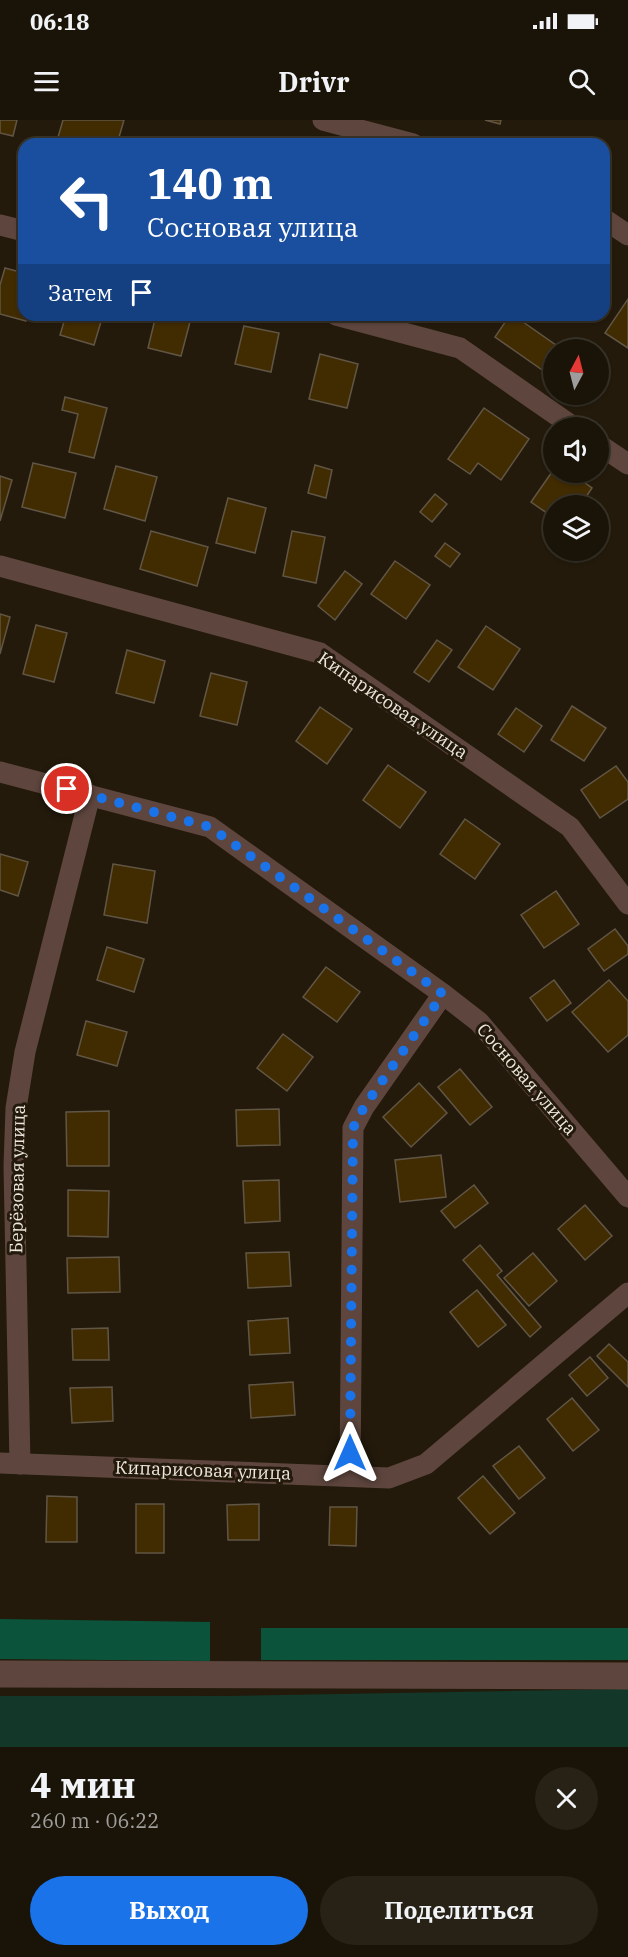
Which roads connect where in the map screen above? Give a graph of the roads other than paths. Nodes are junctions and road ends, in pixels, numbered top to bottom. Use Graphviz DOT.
graph roads {
  1 [pos="323,120"];
  2 [pos="390,138"];
  3 [pos="610,223"];
  4 [pos="0,225"];
  5 [pos="18,230"];
  6 [pos="628,235"];
  7 [pos="359,321"];
  8 [pos="559,417"];
  9 [pos="609,451"];
  10 [pos="628,464"];
  11 [pos="0,566"];
  12 [pos="0,771"];
  13 [pos="90,795"];
  14 [pos="628,904"];
  15 [pos="443,994"];
  16 [pos="628,1197"];
  17 [pos="628,1293"];
  18 [pos="10,1463"];
  19 [pos="350,1476"];
  20 [pos="0,1674"];
  21 [pos="628,1676"];
  1 -- 2 [label="street"];
  3 -- 6 [label="street"];
  4 -- 5 [label="street"];
  7 -- 8 [label="street"];
  9 -- 10 [label="street"];
  11 -- 14 [label="street, Кипарисовая улица"];
  12 -- 13 [label="street, Сосновая улица"];
  13 -- 15 [label="street, Сосновая улица"];
  13 -- 18 [label="street, Берёзовая улица"];
  15 -- 16 [label="street, Сосновая улица"];
  15 -- 19 [label="street"];
  17 -- 19 [label="street, Кипарисовая улица"];
  18 -- 19 [label="street, Кипарисовая улица"];
  20 -- 21 [label="street"];
}
